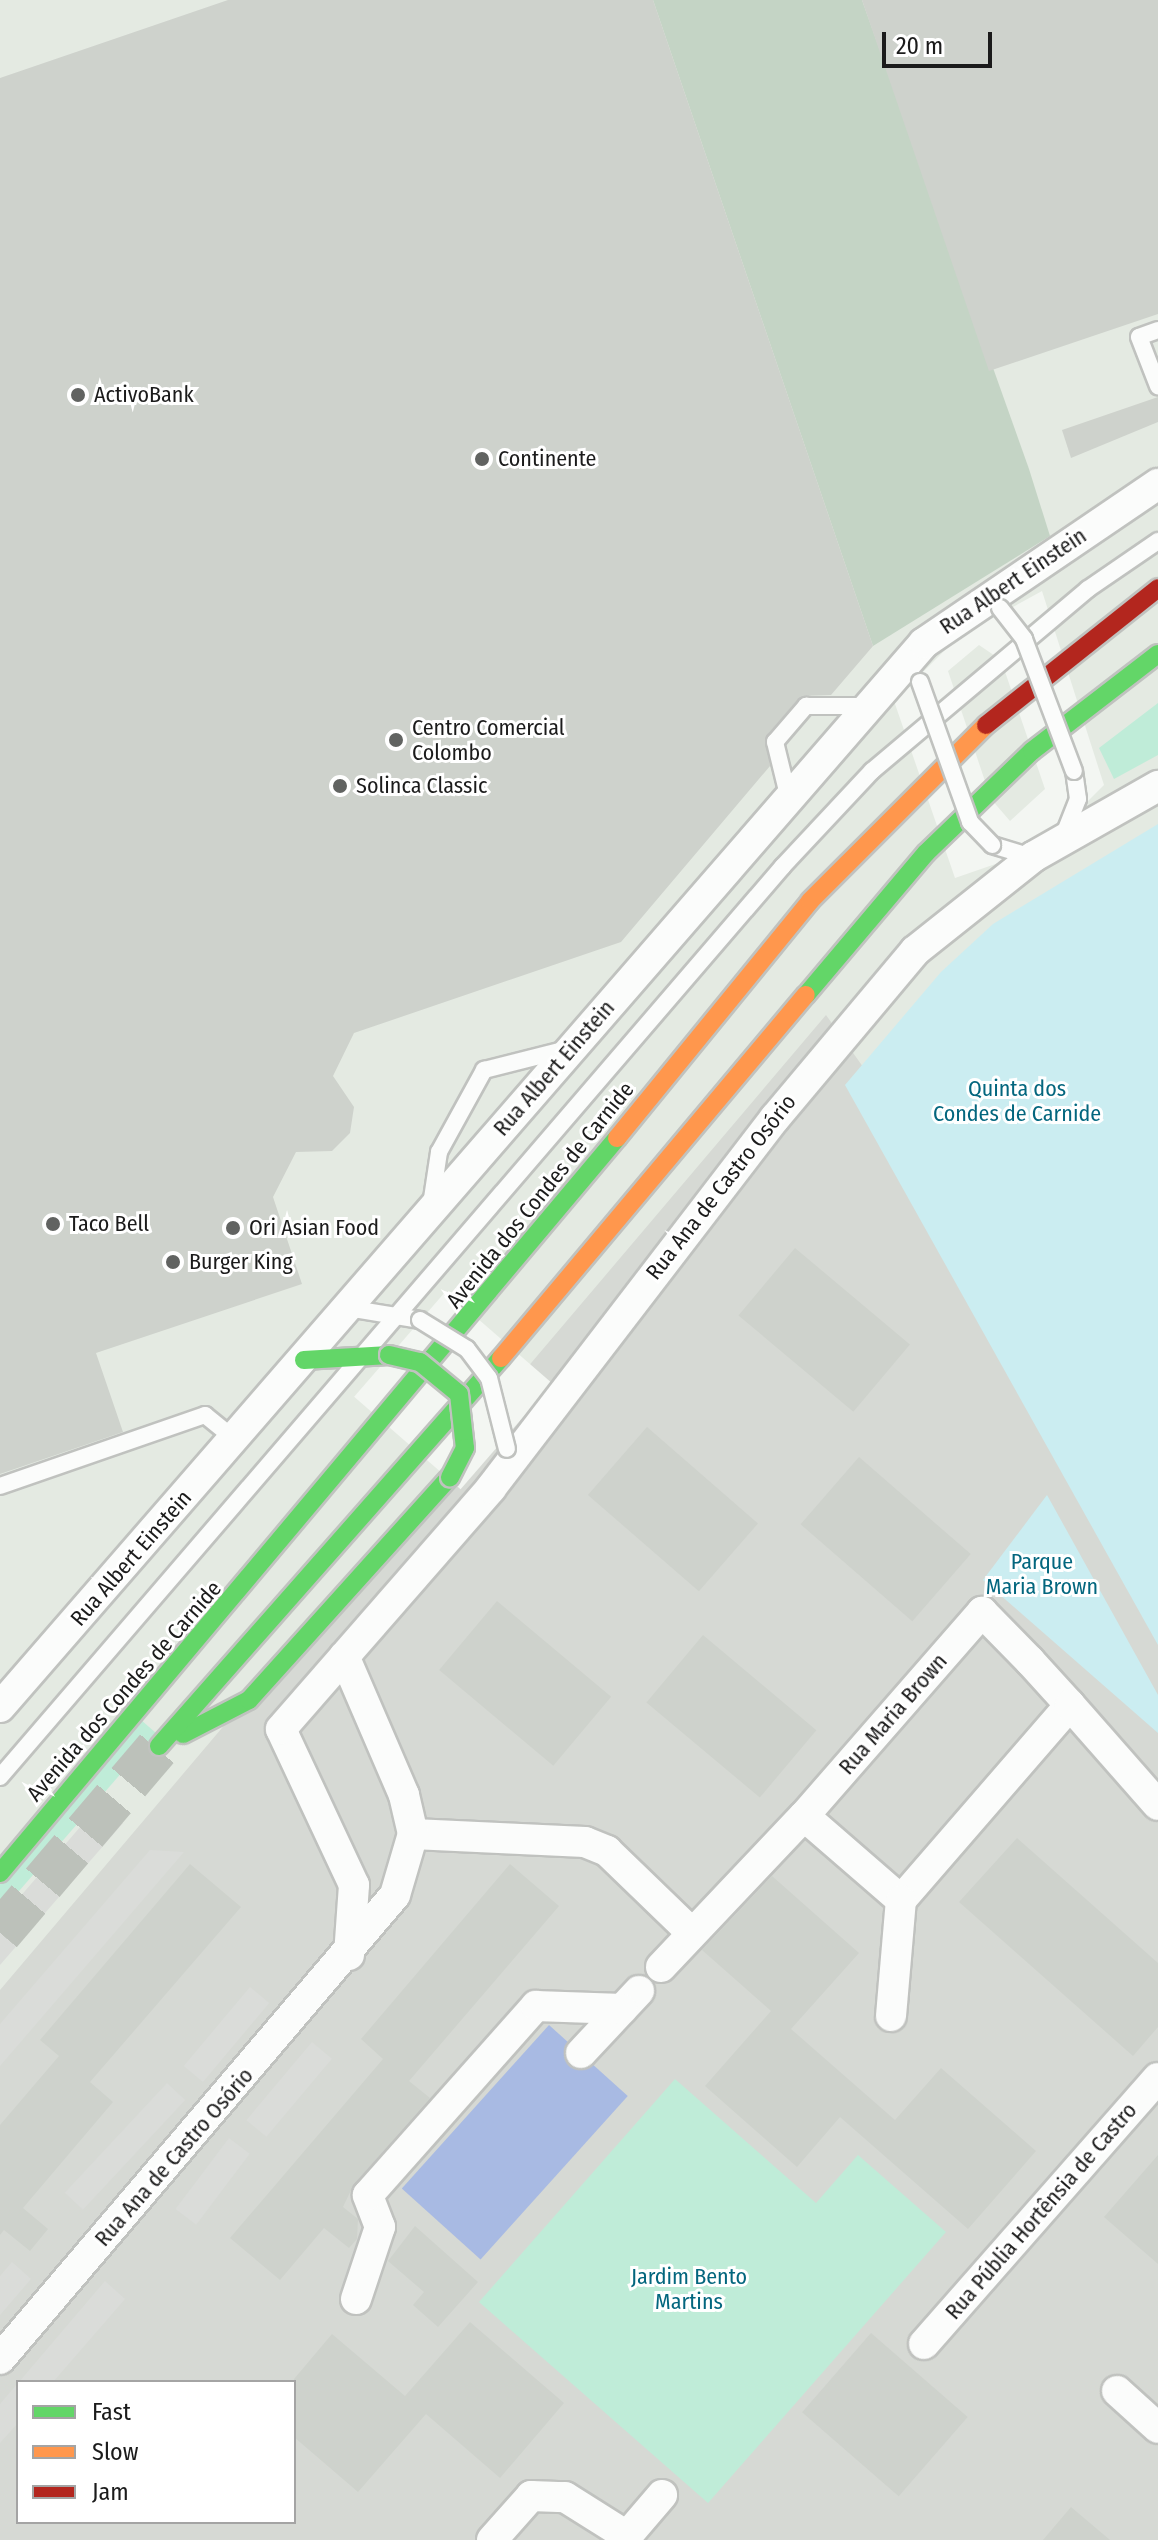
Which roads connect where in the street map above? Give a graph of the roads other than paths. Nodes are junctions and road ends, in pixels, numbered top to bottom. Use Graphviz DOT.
graph roads {
  1 [pos="1158,330"];
  2 [pos="1158,386"];
  3 [pos="1158,484"];
  4 [pos="1158,541"];
  5 [pos="1158,588"];
  6 [pos="994,601"];
  7 [pos="924,643"];
  8 [pos="1158,654"];
  9 [pos="869,706"];
  10 [pos="1158,786"];
  11 [pos="789,799"];
  12 [pos="1060,842"];
  13 [pos="1033,857"];
  14 [pos="572,1048"];
  15 [pos="430,1211"];
  16 [pos="347,1308"];
  17 [pos="399,1312"];
  18 [pos="365,1352"];
  19 [pos="304,1360"];
  20 [pos="235,1439"];
  21 [pos="0,1486"];
  22 [pos="491,1488"];
  23 [pos="344,1656"];
  24 [pos="1070,1705"];
  25 [pos="0,1707"];
  26 [pos="0,1777"];
  27 [pos="1158,1805"];
  28 [pos="804,1816"];
  29 [pos="413,1834"];
  30 [pos="0,1873"];
  31 [pos="901,1900"];
  32 [pos="692,1933"];
  33 [pos="349,1955"];
  34 [pos="661,1967"];
  35 [pos="891,2016"];
  36 [pos="581,2053"];
  37 [pos="1158,2078"];
  38 [pos="356,2299"];
  39 [pos="924,2344"];
  40 [pos="0,2359"];
  41 [pos="1117,2391"];
  42 [pos="1158,2428"];
  43 [pos="662,2495"];
  44 [pos="492,2540"];
  1 -- 2 [label="lane"];
  3 -- 6 [label="street, Rua Albert Einstein"];
  4 -- 17 [label="lane"];
  5 -- 30 [label="main road, Avenida dos Condes de Carnide"];
  6 -- 7 [label="street, Rua Albert Einstein"];
  6 -- 12 [label="lane, bridge"];
  7 -- 9 [label="street, Rua Albert Einstein"];
  7 -- 13 [label="lane, bridge"];
  8 -- 18 [label="main road, bridge"];
  9 -- 11 [label="street, Rua Albert Einstein"];
  9 -- 11 [label="lane"];
  10 -- 12 [label="street, Rua Ana de Castro Osório"];
  11 -- 14 [label="street, Rua Albert Einstein"];
  12 -- 13 [label="street, Rua Ana de Castro Osório"];
  13 -- 22 [label="street, Rua Ana de Castro Osório"];
  14 -- 15 [label="street, Rua Albert Einstein"];
  14 -- 15 [label="lane"];
  15 -- 16 [label="street, Rua Albert Einstein"];
  16 -- 17 [label="lane"];
  16 -- 19 [label="street, Rua Albert Einstein"];
  17 -- 18 [label="lane"];
  17 -- 22 [label="lane, bridge"];
  18 -- 19 [label="main road"];
  18 -- 26 [label="lane"];
  19 -- 20 [label="street, Rua Albert Einstein"];
  20 -- 21 [label="lane"];
  20 -- 25 [label="street, Rua Albert Einstein"];
  22 -- 23 [label="street, Rua Ana de Castro Osório"];
  23 -- 29 [label="street, Rua Ana de Castro Osório"];
  23 -- 33 [label="street, Rua Ana de Castro Osório"];
  24 -- 27 [label="street, Rua Maria Brown"];
  24 -- 28 [label="street, Rua Maria Brown"];
  24 -- 31 [label="street"];
  28 -- 31 [label="street"];
  28 -- 32 [label="street"];
  29 -- 32 [label="street"];
  29 -- 33 [label="street, Rua Ana de Castro Osório"];
  31 -- 35 [label="street"];
  32 -- 34 [label="street"];
  33 -- 40 [label="street, Rua Ana de Castro Osório"];
  36 -- 38 [label="street"];
  37 -- 39 [label="street, Rua Públia Hortênsia de Castro"];
  41 -- 42 [label="street"];
  43 -- 44 [label="street"];
}
